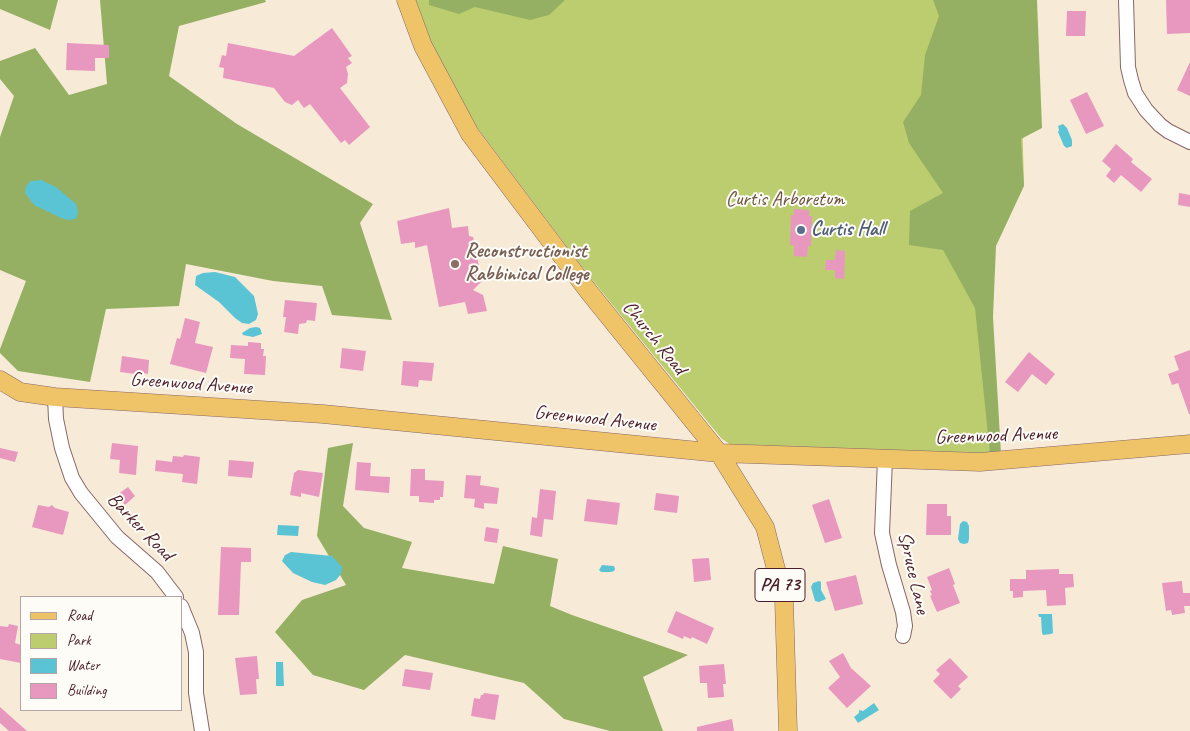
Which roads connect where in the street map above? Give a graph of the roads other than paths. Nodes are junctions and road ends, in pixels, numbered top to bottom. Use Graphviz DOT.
graph roads {
  1 [pos="406,0"];
  2 [pos="1126,0"];
  3 [pos="1190,142"];
  4 [pos="0,380"];
  5 [pos="55,397"];
  6 [pos="1190,444"];
  7 [pos="719,453"];
  8 [pos="885,459"];
  9 [pos="175,596"];
  10 [pos="182,608"];
  11 [pos="903,636"];
  12 [pos="202,731"];
  13 [pos="788,731"];
  1 -- 7 [label="main road, Church Road / PA 73"];
  2 -- 3 [label="street"];
  4 -- 5 [label="main road, Greenwood Avenue"];
  5 -- 7 [label="main road, Greenwood Avenue"];
  5 -- 9 [label="street, Barker Road"];
  6 -- 8 [label="main road, Greenwood Avenue"];
  7 -- 8 [label="main road, Greenwood Avenue"];
  7 -- 13 [label="main road, Church Road / PA 73"];
  8 -- 11 [label="street, Spruce Lane"];
  10 -- 12 [label="street"];
}
